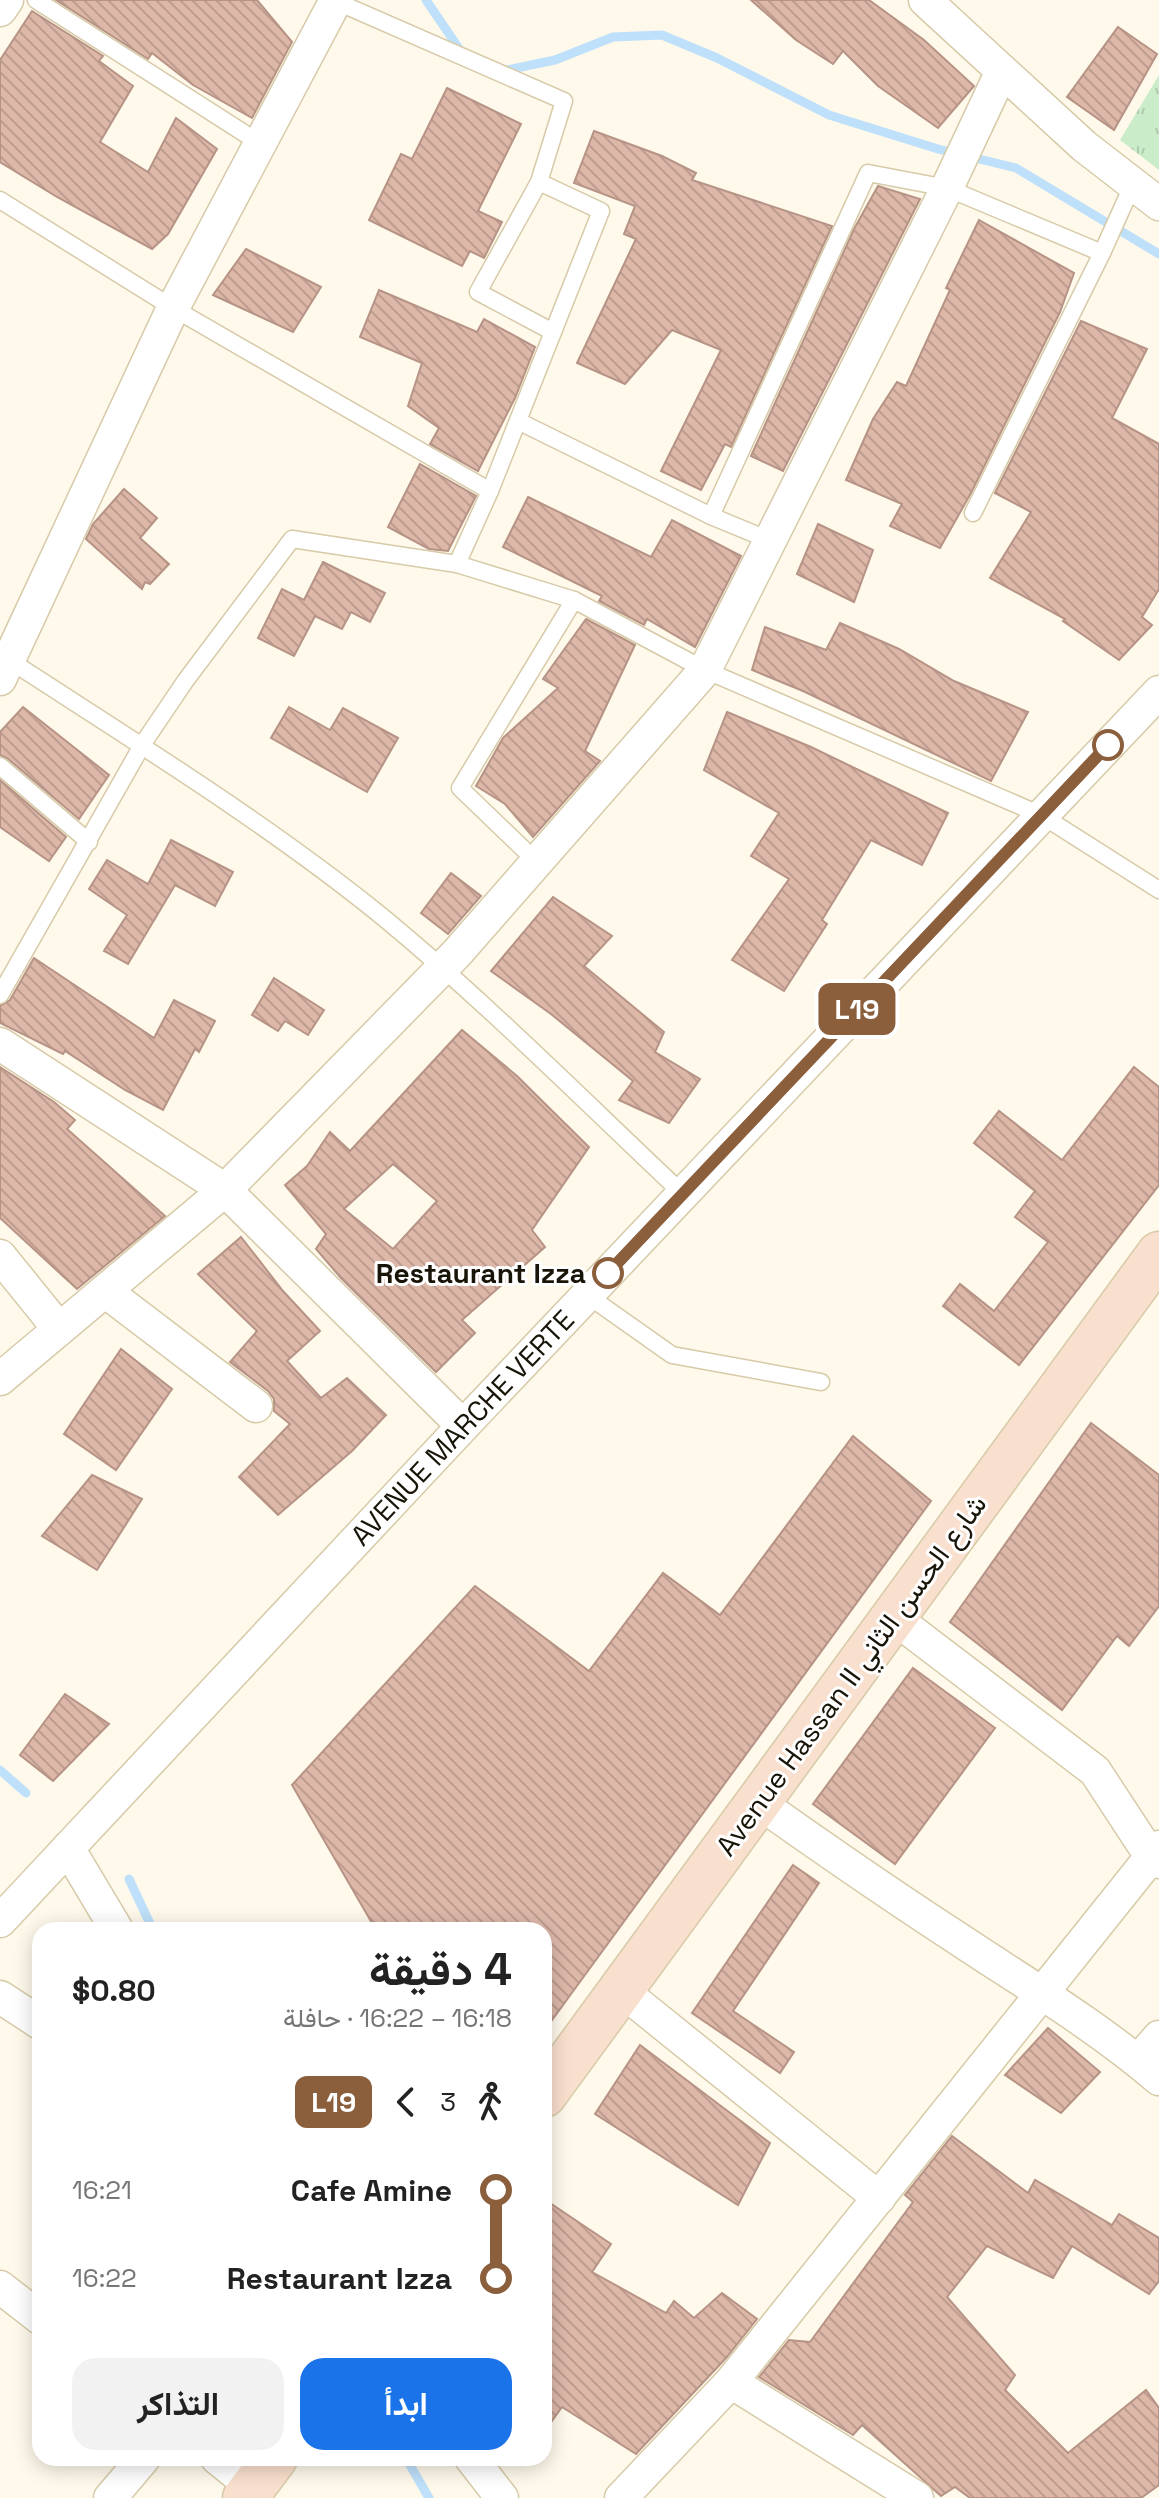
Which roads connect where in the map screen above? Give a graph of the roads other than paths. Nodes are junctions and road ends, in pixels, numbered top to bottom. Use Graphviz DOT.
graph roads {
  1 [pos="7,0"];
  2 [pos="36,0"];
  3 [pos="334,0"];
  4 [pos="925,0"];
  5 [pos="0,10"];
  6 [pos="1002,71"];
  7 [pos="261,144"];
  8 [pos="951,180"];
  9 [pos="539,182"];
  10 [pos="1126,195"];
  11 [pos="0,200"];
  12 [pos="1159,204"];
  13 [pos="1102,253"];
  14 [pos="173,308"];
  15 [pos="553,332"];
  16 [pos="518,421"];
  17 [pos="490,491"];
  18 [pos="973,513"];
  19 [pos="711,516"];
  20 [pos="769,540"];
  21 [pos="457,564"];
  22 [pos="574,600"];
  23 [pos="4,669"];
  24 [pos="705,670"];
  25 [pos="1159,692"];
  26 [pos="142,747"];
  27 [pos="0,766"];
  28 [pos="1041,815"];
  29 [pos="89,842"];
  30 [pos="537,862"];
  31 [pos="1159,890"];
  32 [pos="442,968"];
  33 [pos="0,995"];
  34 [pos="0,1044"];
  35 [pos="225,1190"];
  36 [pos="683,1194"];
  37 [pos="1159,1254"];
  38 [pos="0,1256"];
  39 [pos="105,1291"];
  40 [pos="587,1295"];
  41 [pos="59,1329"];
  42 [pos="0,1379"];
  43 [pos="821,1382"];
  44 [pos="256,1406"];
  45 [pos="463,1426"];
  46 [pos="893,1617"];
  47 [pos="758,1802"];
  48 [pos="68,1848"];
  49 [pos="1157,1856"];
  50 [pos="0,1921"];
  51 [pos="112,1922"];
  52 [pos="621,1990"];
  53 [pos="1043,1994"];
  54 [pos="0,1997"];
  55 [pos="32,2018"];
  56 [pos="1152,2059"];
  57 [pos="552,2084"];
  58 [pos="879,2198"];
  59 [pos="0,2287"];
  60 [pos="32,2312"];
  61 [pos="731,2382"];
  62 [pos="137,2466"];
  63 [pos="231,2466"];
  64 [pos="477,2466"];
  65 [pos="258,2481"];
  66 [pos="110,2498"];
  67 [pos="502,2498"];
  68 [pos="621,2498"];
  69 [pos="917,2498"];
  1 -- 5 [label="street"];
  2 -- 7 [label="lane"];
  3 -- 7 [label="street"];
  3 -- 9 [label="lane"];
  4 -- 6 [label="street"];
  6 -- 8 [label="street"];
  6 -- 10 [label="street"];
  7 -- 14 [label="street"];
  8 -- 13 [label="lane"];
  8 -- 19 [label="lane"];
  8 -- 20 [label="street"];
  9 -- 15 [label="lane"];
  9 -- 15 [label="lane"];
  10 -- 12 [label="street"];
  10 -- 13 [label="lane"];
  11 -- 14 [label="lane"];
  13 -- 18 [label="lane"];
  14 -- 17 [label="lane"];
  14 -- 23 [label="street"];
  15 -- 16 [label="lane"];
  16 -- 17 [label="lane"];
  16 -- 19 [label="lane"];
  17 -- 21 [label="lane"];
  19 -- 20 [label="lane"];
  20 -- 24 [label="street"];
  21 -- 22 [label="lane"];
  21 -- 26 [label="lane"];
  22 -- 24 [label="lane"];
  22 -- 30 [label="lane"];
  23 -- 26 [label="lane"];
  24 -- 28 [label="lane"];
  24 -- 30 [label="street"];
  25 -- 28 [label="street, AVENUE MARCHE VERTE"];
  26 -- 29 [label="lane"];
  26 -- 32 [label="lane"];
  27 -- 29 [label="lane"];
  28 -- 31 [label="lane"];
  28 -- 36 [label="street, AVENUE MARCHE VERTE"];
  29 -- 33 [label="lane"];
  30 -- 32 [label="street"];
  32 -- 35 [label="street"];
  32 -- 36 [label="lane"];
  34 -- 35 [label="street"];
  35 -- 39 [label="street"];
  35 -- 45 [label="street"];
  36 -- 40 [label="street, AVENUE MARCHE VERTE"];
  37 -- 46 [label="street, Avenue Hassan II شارع الحسن الثاني"];
  38 -- 41 [label="street"];
  39 -- 41 [label="street"];
  39 -- 44 [label="street"];
  40 -- 43 [label="lane"];
  40 -- 45 [label="street, AVENUE MARCHE VERTE"];
  41 -- 42 [label="street"];
  45 -- 48 [label="street, AVENUE MARCHE VERTE"];
  46 -- 47 [label="street, Avenue Hassan II شارع الحسن الثاني"];
  46 -- 49 [label="street"];
  47 -- 52 [label="street, Avenue Hassan II شارع الحسن الثاني"];
  47 -- 53 [label="street"];
  48 -- 50 [label="street, AVENUE MARCHE VERTE"];
  48 -- 51 [label="street"];
  49 -- 53 [label="street"];
  52 -- 57 [label="street, Avenue Hassan II شارع الحسن الثاني"];
  52 -- 58 [label="street"];
  53 -- 56 [label="street"];
  53 -- 58 [label="street"];
  54 -- 55 [label="street"];
  58 -- 61 [label="street"];
  59 -- 60 [label="street"];
  61 -- 68 [label="street"];
  61 -- 69 [label="street"];
  62 -- 66 [label="street"];
  63 -- 65 [label="street"];
  64 -- 67 [label="street"];
}
